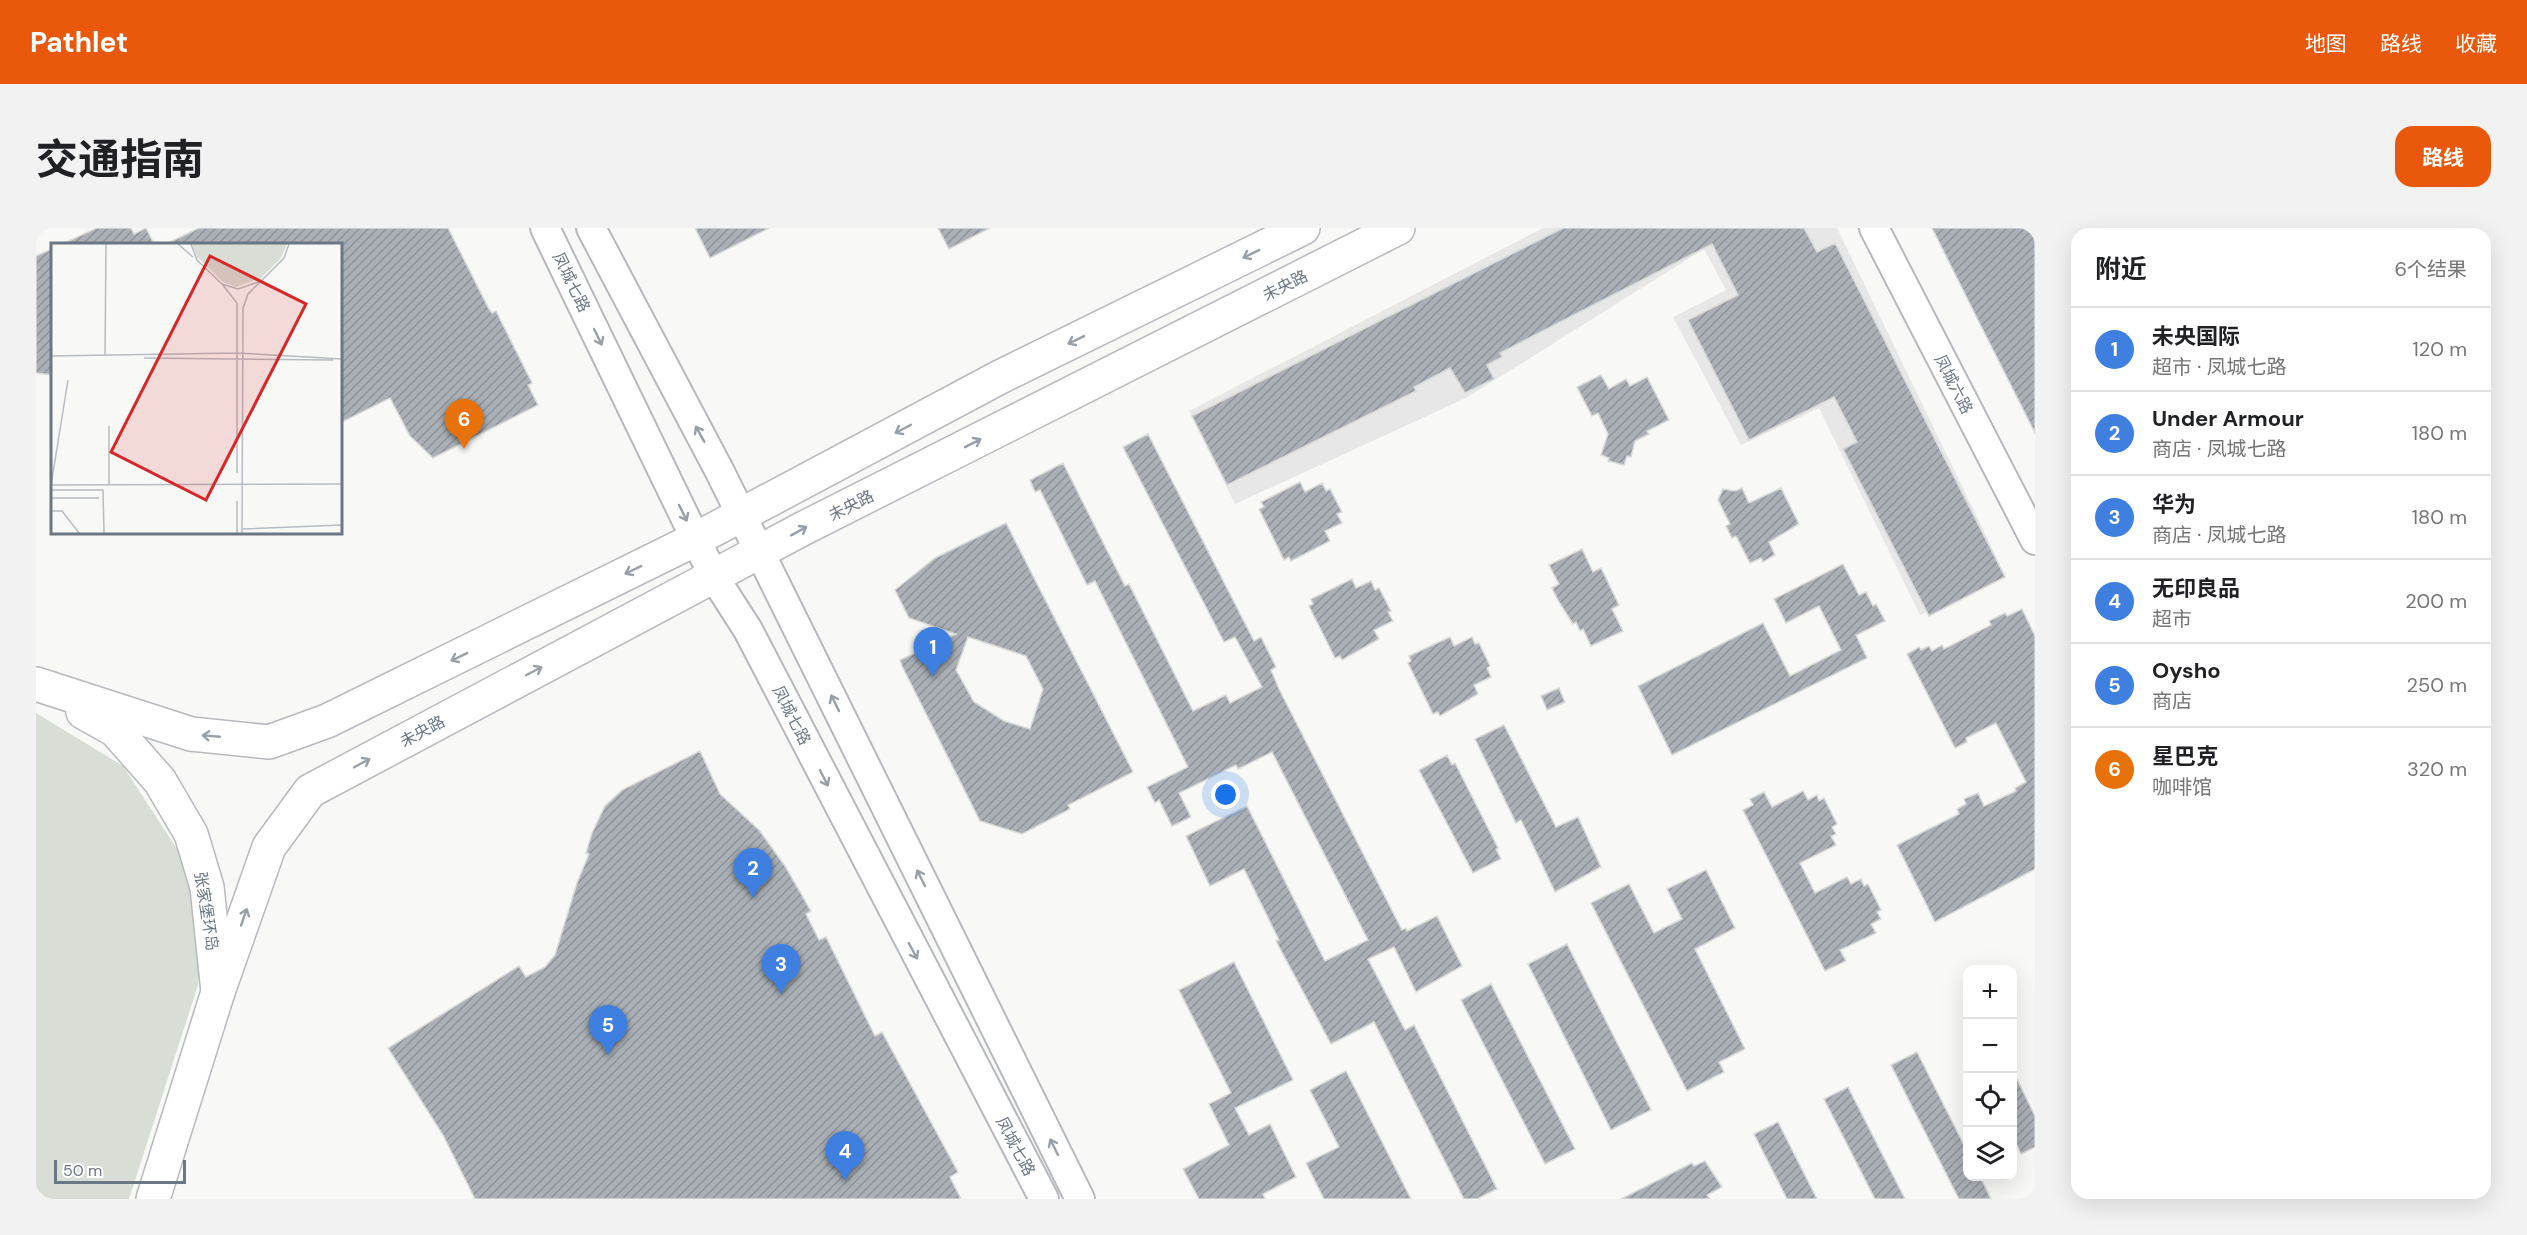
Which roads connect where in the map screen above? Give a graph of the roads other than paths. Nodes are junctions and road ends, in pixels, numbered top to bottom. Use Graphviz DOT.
graph roads {
  1 [pos="545,228"];
  2 [pos="591,228"];
  3 [pos="1303,228"];
  4 [pos="1398,228"];
  5 [pos="1874,228"];
  6 [pos="741,514"];
  7 [pos="696,539"];
  8 [pos="2035,540"];
  9 [pos="761,553"];
  10 [pos="714,577"];
  11 [pos="36,685"];
  12 [pos="218,992"];
  13 [pos="153,1199"];
  14 [pos="1044,1199"];
  15 [pos="1080,1199"];
  1 -- 7 [label="street, 凤城七路, one-way"];
  6 -- 2 [label="street, 凤城七路, one-way"];
  3 -- 6 [label="main road, one-way"];
  9 -- 4 [label="main road, 未央路, one-way"];
  5 -- 8 [label="street, 凤城六路"];
  6 -- 7 [label="main road"];
  6 -- 9 [label="street, 凤城七路"];
  7 -- 10 [label="street, 凤城七路"];
  7 -- 11 [label="main road, one-way"];
  9 -- 10 [label="main road, 未央路"];
  15 -- 9 [label="street, 凤城七路, one-way"];
  12 -- 10 [label="main road, 未央路, one-way"];
  10 -- 14 [label="street, 凤城七路, one-way"];
  11 -- 12 [label="main road, 张家堡环岛"];
  12 -- 13 [label="main road, 张家堡环岛"];
}
